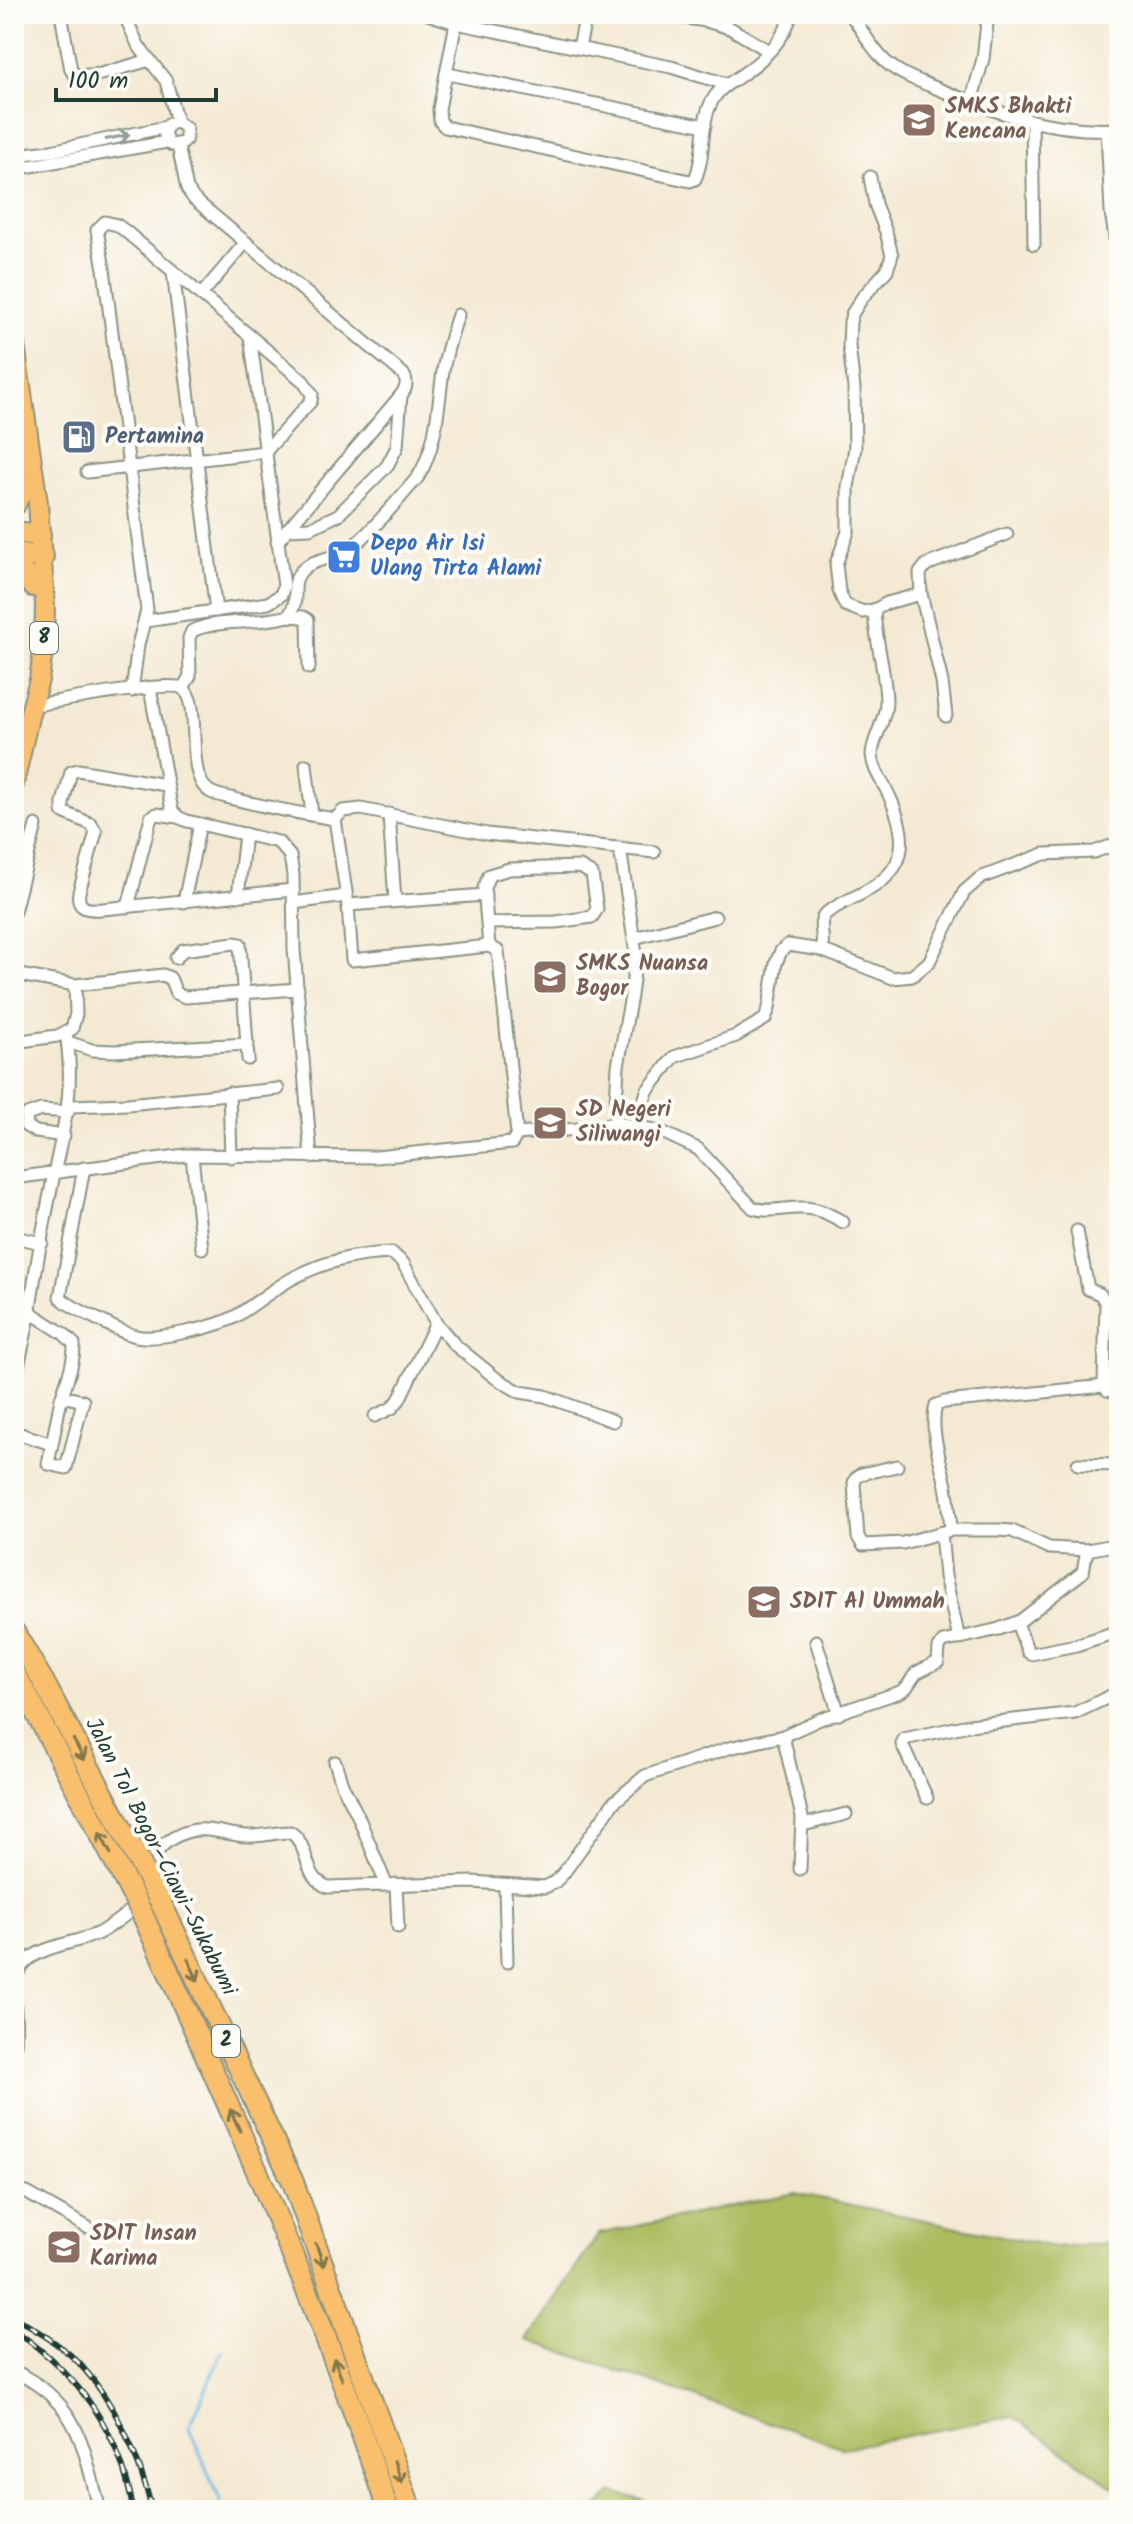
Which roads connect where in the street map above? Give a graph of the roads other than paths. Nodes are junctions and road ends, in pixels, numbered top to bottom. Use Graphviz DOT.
graph roads {
  1 [pos="61,14"];
  2 [pos="124,14"];
  3 [pos="428,14"];
  4 [pos="586,14"];
  5 [pos="660,14"];
  6 [pos="791,14"];
  7 [pos="850,14"];
  8 [pos="988,14"];
  9 [pos="456,23"];
  10 [pos="579,48"];
  11 [pos="769,51"];
  12 [pos="150,60"];
  13 [pos="448,74"];
  14 [pos="726,84"];
  15 [pos="971,102"];
  16 [pos="1032,122"];
  17 [pos="171,125"];
  18 [pos="705,126"];
  19 [pos="1113,130"];
  20 [pos="172,144"];
  21 [pos="88,149"];
  22 [pos="14,155"];
  23 [pos="14,169"];
  24 [pos="870,177"];
  25 [pos="246,242"];
  26 [pos="1034,244"];
  27 [pos="1119,263"];
  28 [pos="173,272"];
  29 [pos="201,295"];
  30 [pos="458,315"];
  31 [pos="250,336"];
  32 [pos="14,338"];
  33 [pos="401,395"];
  34 [pos="14,413"];
  35 [pos="265,452"];
  36 [pos="195,460"];
  37 [pos="129,469"];
  38 [pos="87,472"];
  39 [pos="24,486"];
  40 [pos="14,506"];
  41 [pos="287,529"];
  42 [pos="28,534"];
  43 [pos="1007,534"];
  44 [pos="277,542"];
  45 [pos="25,557"];
  46 [pos="33,586"];
  47 [pos="921,594"];
  48 [pos="276,600"];
  49 [pos="874,610"];
  50 [pos="216,611"];
  51 [pos="286,616"];
  52 [pos="146,621"];
  53 [pos="309,668"];
  54 [pos="150,688"];
  55 [pos="183,688"];
  56 [pos="132,691"];
  57 [pos="946,716"];
  58 [pos="26,719"];
  59 [pos="306,765"];
  60 [pos="14,784"];
  61 [pos="166,785"];
  62 [pos="389,814"];
  63 [pos="312,815"];
  64 [pos="178,817"];
  65 [pos="335,819"];
  66 [pos="200,824"];
  67 [pos="36,825"];
  68 [pos="245,834"];
  69 [pos="1119,843"];
  70 [pos="620,848"];
  71 [pos="654,852"];
  72 [pos="293,890"];
  73 [pos="485,895"];
  74 [pos="238,896"];
  75 [pos="347,901"];
  76 [pos="395,901"];
  77 [pos="184,902"];
  78 [pos="293,903"];
  79 [pos="128,907"];
  80 [pos="14,912"];
  81 [pos="715,917"];
  82 [pos="487,923"];
  83 [pos="634,938"];
  84 [pos="489,946"];
  85 [pos="821,950"];
  86 [pos="176,958"];
  87 [pos="14,974"];
  88 [pos="75,985"];
  89 [pos="298,989"];
  90 [pos="244,993"];
  91 [pos="67,1038"];
  92 [pos="14,1042"];
  93 [pos="248,1044"];
  94 [pos="248,1059"];
  95 [pos="278,1089"];
  96 [pos="229,1093"];
  97 [pos="69,1109"];
  98 [pos="615,1123"];
  99 [pos="637,1126"];
  100 [pos="517,1134"];
  101 [pos="64,1136"];
  102 [pos="192,1156"];
  103 [pos="231,1157"];
  104 [pos="311,1157"];
  105 [pos="84,1168"];
  106 [pos="55,1172"];
  107 [pos="14,1178"];
  108 [pos="843,1222"];
  109 [pos="1077,1231"];
  110 [pos="14,1237"];
  111 [pos="42,1243"];
  112 [pos="202,1248"];
  113 [pos="30,1312"];
  114 [pos="436,1323"];
  115 [pos="14,1385"];
  116 [pos="1104,1386"];
  117 [pos="1119,1392"];
  118 [pos="62,1396"];
  119 [pos="375,1416"];
  120 [pos="613,1421"];
  121 [pos="1119,1427"];
  122 [pos="14,1432"];
  123 [pos="52,1444"];
  124 [pos="1078,1464"];
  125 [pos="897,1466"];
  126 [pos="1119,1466"];
  127 [pos="946,1532"];
  128 [pos="1117,1544"];
  129 [pos="1088,1550"];
  130 [pos="1119,1560"];
  131 [pos="1017,1623"];
  132 [pos="1119,1631"];
  133 [pos="14,1632"];
  134 [pos="959,1639"];
  135 [pos="816,1641"];
  136 [pos="19,1682"];
  137 [pos="1119,1692"];
  138 [pos="839,1714"];
  139 [pos="783,1736"];
  140 [pos="335,1762"];
  141 [pos="927,1798"];
  142 [pos="846,1814"];
  143 [pos="803,1825"];
  144 [pos="800,1869"];
  145 [pos="391,1884"];
  146 [pos="505,1886"];
  147 [pos="398,1927"];
  148 [pos="507,1962"];
  149 [pos="14,2051"];
  150 [pos="14,2190"];
  151 [pos="87,2227"];
  152 [pos="14,2371"];
  153 [pos="100,2510"];
  154 [pos="388,2510"];
  155 [pos="411,2510"];
  1 -- 12 [label="street"];
  2 -- 12 [label="street"];
  3 -- 9 [label="street"];
  4 -- 10 [label="street"];
  5 -- 11 [label="street"];
  6 -- 11 [label="street"];
  7 -- 15 [label="street"];
  8 -- 15 [label="street"];
  9 -- 10 [label="street"];
  9 -- 13 [label="street"];
  10 -- 14 [label="street"];
  11 -- 14 [label="street"];
  12 -- 17 [label="street"];
  13 -- 18 [label="street"];
  13 -- 18 [label="street"];
  14 -- 18 [label="street"];
  15 -- 16 [label="street"];
  16 -- 19 [label="street"];
  16 -- 26 [label="street"];
  17 -- 20 [label="street"];
  17 -- 20 [label="street"];
  21 -- 17 [label="street, one-way"];
  19 -- 27 [label="street"];
  20 -- 21 [label="street"];
  20 -- 25 [label="street"];
  21 -- 22 [label="street"];
  21 -- 23 [label="street"];
  24 -- 49 [label="street"];
  25 -- 29 [label="street"];
  25 -- 33 [label="street"];
  28 -- 29 [label="street"];
  28 -- 36 [label="street"];
  28 -- 37 [label="street"];
  29 -- 31 [label="street"];
  30 -- 51 [label="street"];
  31 -- 35 [label="street"];
  31 -- 35 [label="street"];
  32 -- 42 [label="highway, 8"];
  33 -- 41 [label="street"];
  33 -- 41 [label="street"];
  34 -- 39 [label="highway, 8"];
  35 -- 36 [label="street"];
  35 -- 44 [label="street"];
  36 -- 37 [label="street"];
  36 -- 50 [label="street"];
  37 -- 38 [label="street"];
  37 -- 52 [label="street"];
  39 -- 40 [label="highway"];
  39 -- 42 [label="highway, 8"];
  41 -- 44 [label="street"];
  42 -- 45 [label="highway, 8"];
  43 -- 47 [label="street"];
  44 -- 48 [label="street"];
  45 -- 46 [label="highway"];
  45 -- 58 [label="highway, 8"];
  46 -- 58 [label="highway, 8"];
  47 -- 49 [label="street"];
  47 -- 57 [label="street"];
  48 -- 50 [label="street"];
  48 -- 51 [label="street"];
  49 -- 85 [label="street"];
  50 -- 52 [label="street"];
  51 -- 53 [label="street"];
  51 -- 55 [label="street"];
  52 -- 56 [label="street"];
  54 -- 55 [label="street"];
  54 -- 56 [label="street"];
  54 -- 61 [label="street"];
  55 -- 63 [label="street"];
  56 -- 58 [label="street"];
  58 -- 60 [label="highway, 8"];
  59 -- 63 [label="street"];
  61 -- 64 [label="street"];
  61 -- 79 [label="street"];
  62 -- 65 [label="street"];
  62 -- 70 [label="street"];
  62 -- 76 [label="street"];
  63 -- 65 [label="street"];
  64 -- 66 [label="street"];
  64 -- 79 [label="street"];
  65 -- 75 [label="street"];
  66 -- 68 [label="street"];
  66 -- 77 [label="street"];
  67 -- 80 [label="street"];
  68 -- 72 [label="street"];
  68 -- 74 [label="street"];
  69 -- 85 [label="street"];
  70 -- 71 [label="street"];
  70 -- 83 [label="street"];
  72 -- 74 [label="street"];
  72 -- 78 [label="street"];
  73 -- 76 [label="street"];
  73 -- 82 [label="street"];
  73 -- 82 [label="street"];
  74 -- 77 [label="street"];
  75 -- 76 [label="street"];
  75 -- 78 [label="street"];
  75 -- 84 [label="street"];
  77 -- 79 [label="street"];
  78 -- 89 [label="street"];
  81 -- 83 [label="street"];
  82 -- 84 [label="street"];
  83 -- 98 [label="street"];
  84 -- 100 [label="street"];
  85 -- 99 [label="street"];
  86 -- 90 [label="street"];
  87 -- 88 [label="street"];
  88 -- 90 [label="street"];
  88 -- 91 [label="street"];
  89 -- 90 [label="street"];
  89 -- 104 [label="street"];
  90 -- 93 [label="street"];
  91 -- 92 [label="street"];
  91 -- 93 [label="street"];
  91 -- 97 [label="street"];
  93 -- 94 [label="street"];
  95 -- 96 [label="street"];
  96 -- 97 [label="street"];
  96 -- 103 [label="street"];
  97 -- 101 [label="street"];
  97 -- 101 [label="street"];
  98 -- 99 [label="street"];
  98 -- 100 [label="street"];
  99 -- 108 [label="street"];
  100 -- 104 [label="street"];
  101 -- 106 [label="street"];
  102 -- 103 [label="street"];
  102 -- 105 [label="street"];
  102 -- 112 [label="street"];
  103 -- 104 [label="street"];
  105 -- 106 [label="street"];
  105 -- 114 [label="street"];
  106 -- 107 [label="street"];
  106 -- 111 [label="street"];
  109 -- 116 [label="street"];
  110 -- 111 [label="street"];
  111 -- 113 [label="street"];
  113 -- 115 [label="street"];
  113 -- 118 [label="street"];
  114 -- 119 [label="street"];
  114 -- 120 [label="street"];
  116 -- 117 [label="street"];
  116 -- 127 [label="street"];
  118 -- 123 [label="street"];
  118 -- 123 [label="street"];
  121 -- 126 [label="street"];
  122 -- 123 [label="street"];
  124 -- 126 [label="street"];
  125 -- 127 [label="street"];
  127 -- 129 [label="street"];
  127 -- 134 [label="street"];
  128 -- 129 [label="street"];
  128 -- 130 [label="street"];
  129 -- 131 [label="street"];
  131 -- 132 [label="street"];
  131 -- 134 [label="street"];
  133 -- 155 [label="highway, Jalan Tol Bogor–Ciawi–Sukabumi / 2, one-way, bridge"];
  134 -- 138 [label="street"];
  135 -- 138 [label="street"];
  154 -- 136 [label="highway, Jalan Tol Bogor–Ciawi–Sukabumi / 2, one-way, bridge"];
  137 -- 141 [label="street"];
  138 -- 139 [label="street"];
  139 -- 143 [label="street"];
  139 -- 146 [label="street"];
  140 -- 145 [label="street"];
  142 -- 143 [label="street"];
  143 -- 144 [label="street"];
  145 -- 146 [label="street"];
  145 -- 147 [label="street"];
  145 -- 149 [label="street"];
  146 -- 148 [label="street"];
  150 -- 151 [label="street"];
  152 -- 153 [label="street"];
}
